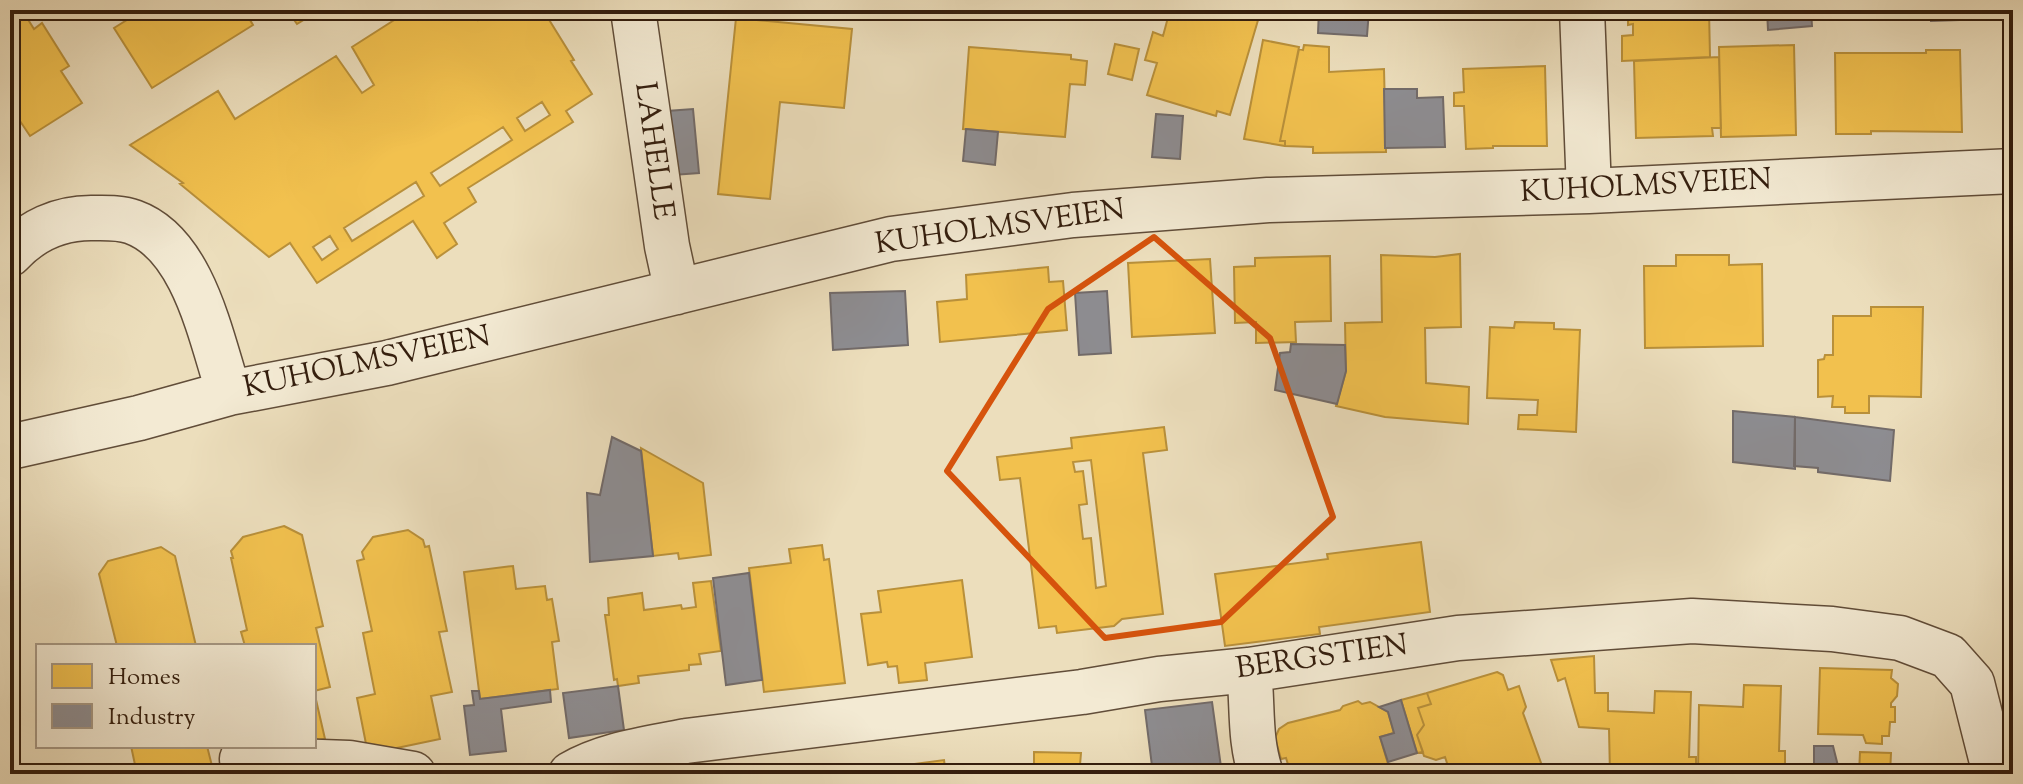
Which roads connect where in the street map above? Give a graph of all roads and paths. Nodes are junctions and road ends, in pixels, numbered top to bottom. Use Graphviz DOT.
graph roads {
  1 [pos="633,10"];
  2 [pos="1582,10"];
  3 [pos="2013,171"];
  4 [pos="1589,191"];
  5 [pos="10,254"];
  6 [pos="677,292"];
  7 [pos="229,393"];
  8 [pos="10,447"];
  9 [pos="1249,670"];
  10 [pos="242,759"];
  11 [pos="413,774"];
  12 [pos="571,774"];
  13 [pos="1261,774"];
  14 [pos="1995,774"];
  1 -- 6 [label="street, LAHELLE"];
  2 -- 4 [label="street"];
  3 -- 4 [label="street, KUHOLMSVEIEN"];
  4 -- 6 [label="street, KUHOLMSVEIEN"];
  5 -- 7 [label="street"];
  6 -- 7 [label="street, KUHOLMSVEIEN"];
  7 -- 8 [label="street, KUHOLMSVEIEN"];
  9 -- 12 [label="street, BERGSTIEN"];
  9 -- 13 [label="street"];
  9 -- 14 [label="street, BERGSTIEN"];
  10 -- 11 [label="street"];
}
